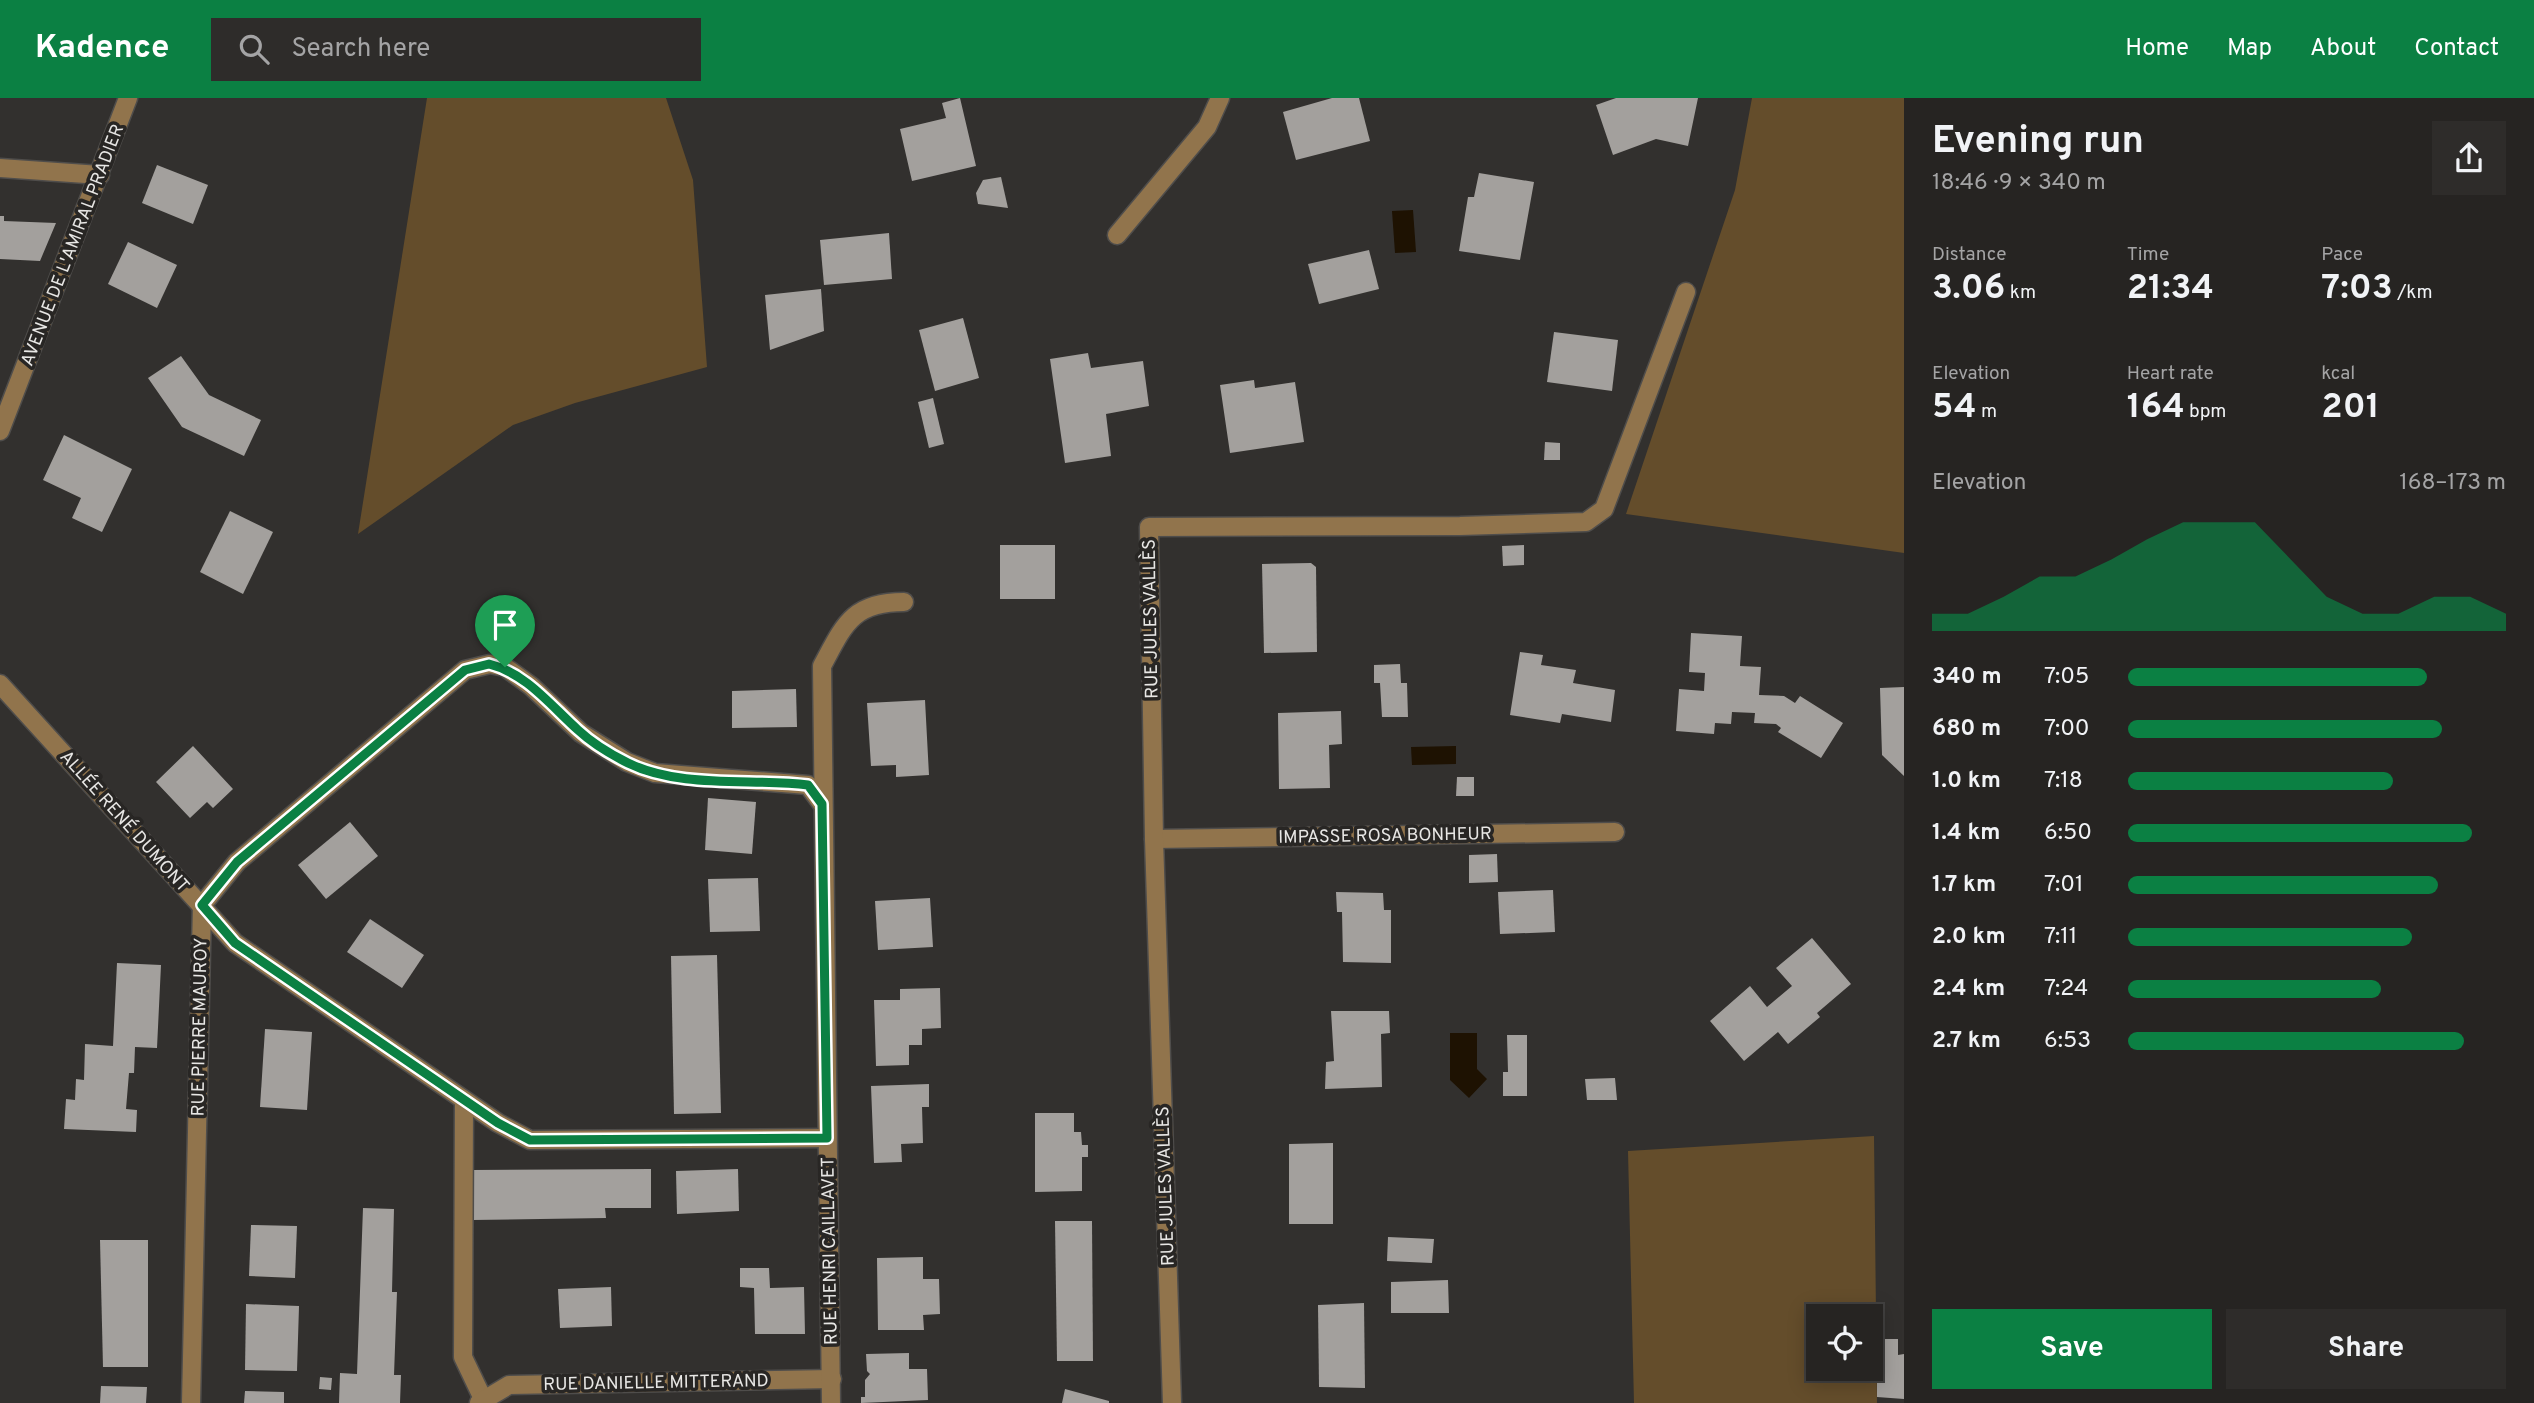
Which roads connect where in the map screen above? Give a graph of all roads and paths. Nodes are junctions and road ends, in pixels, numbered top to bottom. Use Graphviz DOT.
graph roads {
  1 [pos="128,98"];
  2 [pos="1220,98"];
  3 [pos="0,168"];
  4 [pos="100,175"];
  5 [pos="1117,235"];
  6 [pos="1686,292"];
  7 [pos="0,431"];
  8 [pos="904,601"];
  9 [pos="0,684"];
  10 [pos="822,804"];
  11 [pos="1615,832"];
  12 [pos="1154,839"];
  13 [pos="202,905"];
  14 [pos="464,1100"];
  15 [pos="827,1138"];
  16 [pos="832,1379"];
  17 [pos="481,1401"];
  18 [pos="191,1403"];
  19 [pos="831,1403"];
  20 [pos="1172,1403"];
  1 -- 4 [label="street, AVENUE DE L'AMIRAL PRADIER"];
  2 -- 5 [label="street"];
  3 -- 4 [label="street"];
  4 -- 7 [label="street, AVENUE DE L'AMIRAL PRADIER"];
  6 -- 12 [label="street, RUE JULES VALLÈS"];
  8 -- 10 [label="street, RUE HENRI CAILLAVET"];
  9 -- 13 [label="street, ALLÉE RENÉ DUMONT"];
  10 -- 13 [label="street"];
  10 -- 15 [label="street, RUE HENRI CAILLAVET"];
  11 -- 12 [label="street, IMPASSE ROSA BONHEUR"];
  12 -- 20 [label="street, RUE JULES VALLÈS"];
  13 -- 14 [label="street, ALLÉE RENÉ DUMONT"];
  13 -- 18 [label="street, RUE PIERRE MAUROY"];
  14 -- 15 [label="street, ALLÉE RENÉ DUMONT"];
  14 -- 17 [label="street, RUE DANIELLE MITTERAND"];
  15 -- 16 [label="street, RUE HENRI CAILLAVET"];
  16 -- 17 [label="street, RUE DANIELLE MITTERAND"];
  16 -- 19 [label="street, RUE HENRI CAILLAVET"];
}
